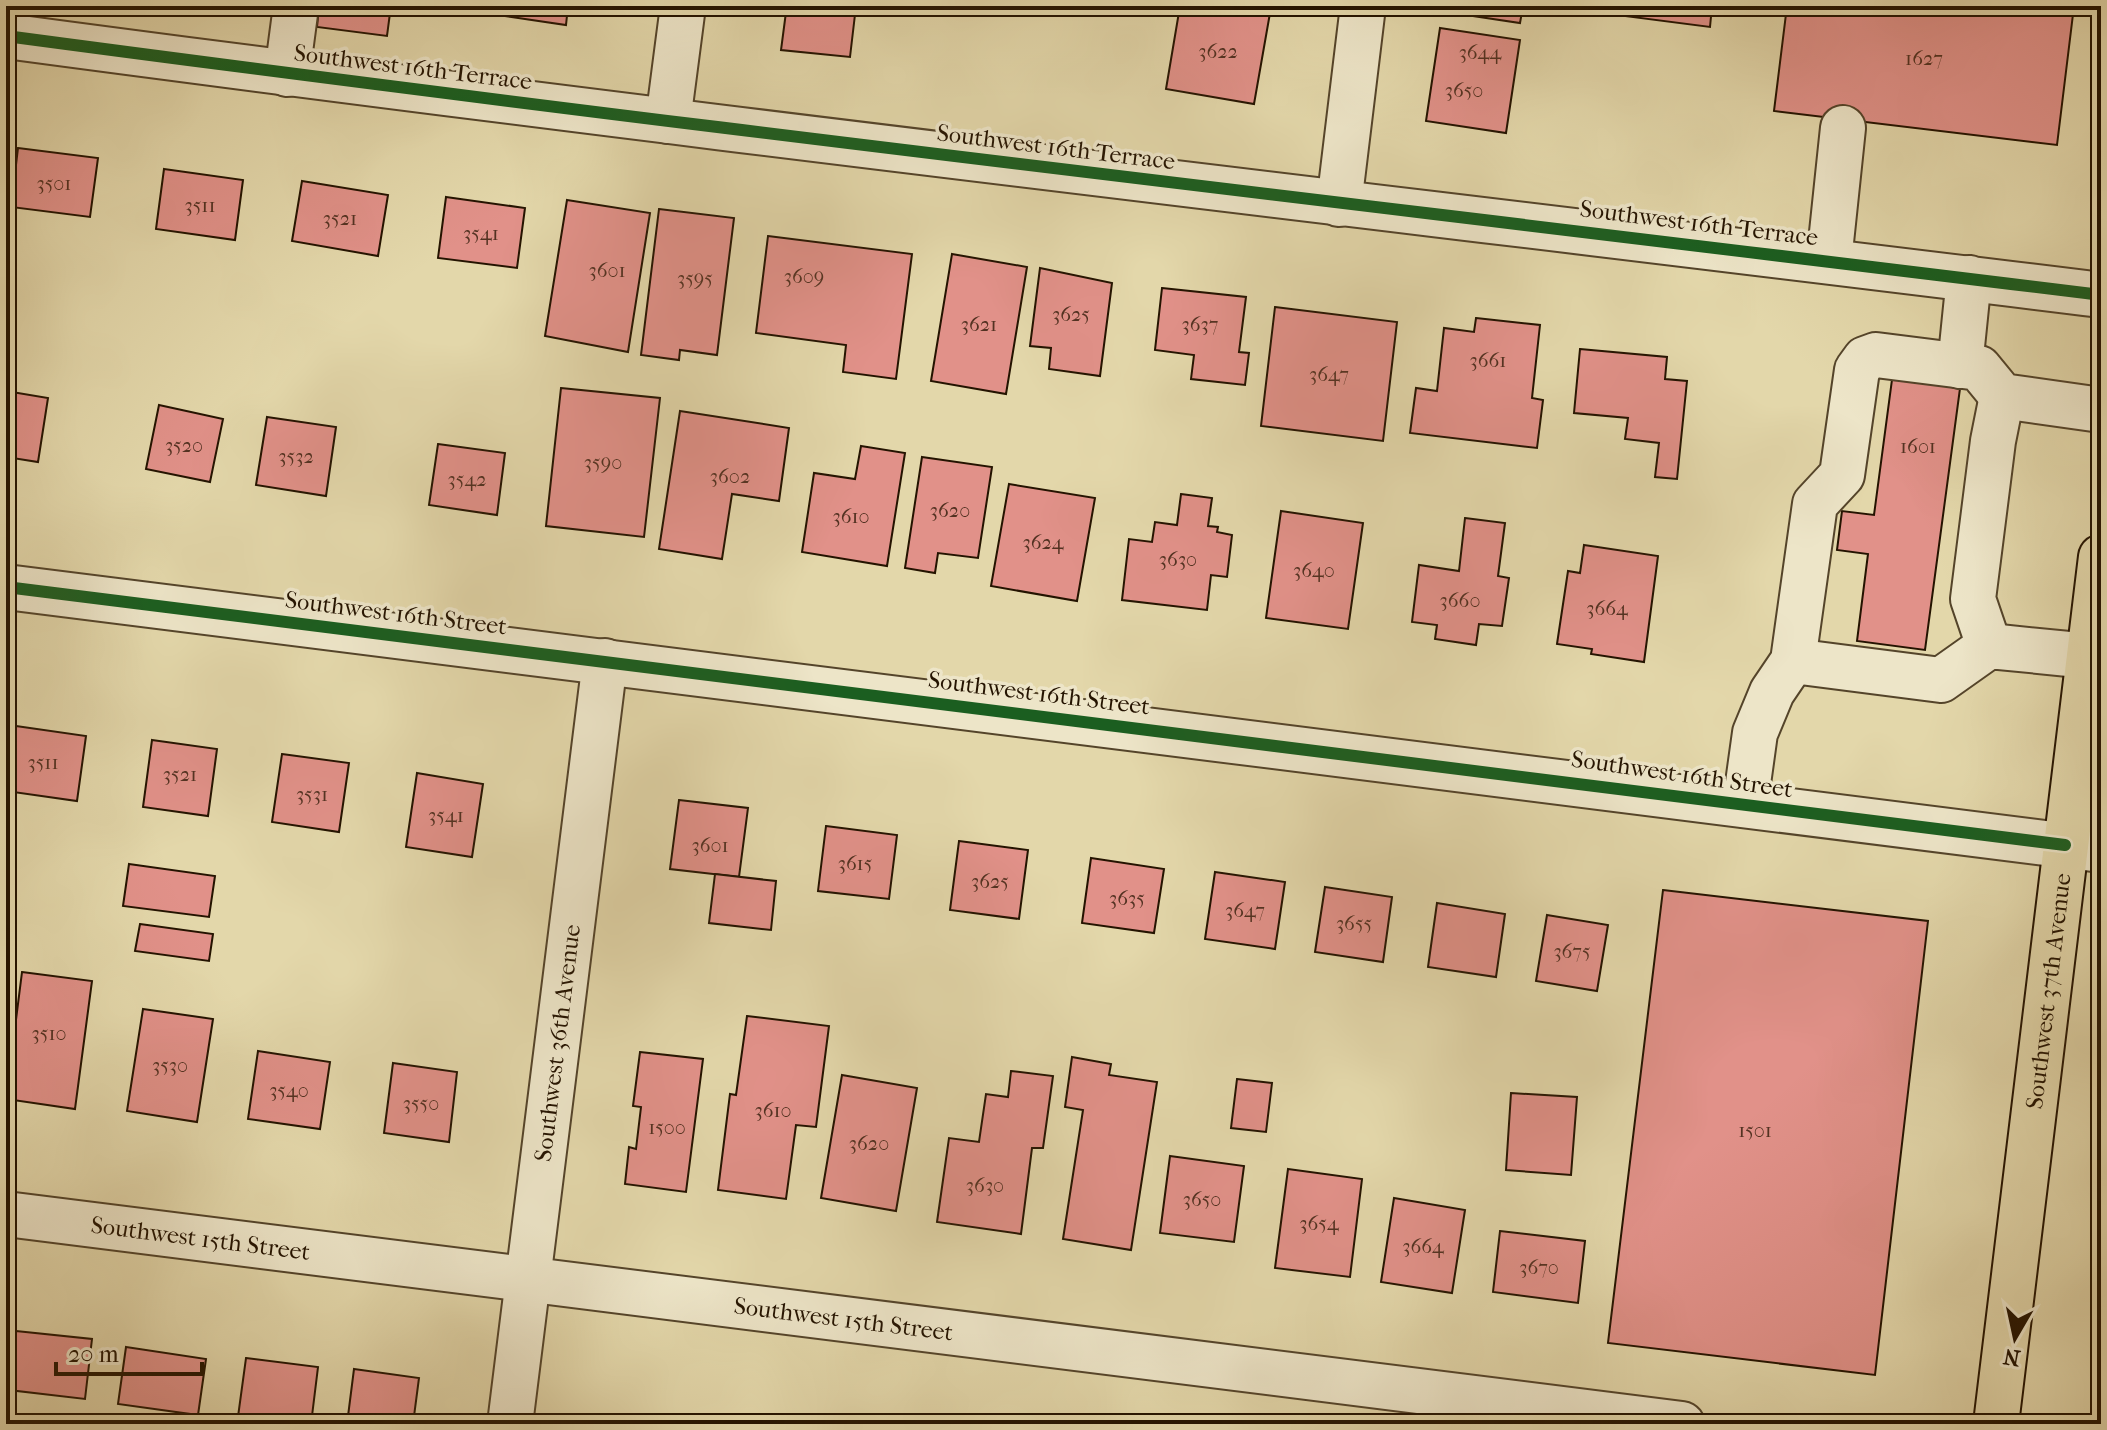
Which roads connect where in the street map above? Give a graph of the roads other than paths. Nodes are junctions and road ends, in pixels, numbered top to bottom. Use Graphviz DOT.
graph roads {
  1 [pos="296,6"];
  2 [pos="683,6"];
  3 [pos="1363,6"];
  4 [pos="6,36"];
  5 [pos="287,74"];
  6 [pos="668,121"];
  7 [pos="1843,128"];
  8 [pos="1339,204"];
  9 [pos="1829,261"];
  10 [pos="1969,278"];
  11 [pos="2101,295"];
  12 [pos="1960,366"];
  13 [pos="2002,396"];
  14 [pos="2101,410"];
  15 [pos="2101,557"];
  16 [pos="6,587"];
  17 [pos="1989,646"];
  18 [pos="2095,650"];
  19 [pos="605,661"];
  20 [pos="1793,661"];
  21 [pos="1745,805"];
  22 [pos="2083,848"];
  23 [pos="6,1214"];
  24 [pos="529,1279"];
  25 [pos="510,1424"];
  26 [pos="1682,1424"];
  27 [pos="1996,1424"];
  1 -- 5 [label="street"];
  2 -- 6 [label="street"];
  3 -- 8 [label="street"];
  4 -- 5 [label="street, Southwest 16th Terrace"];
  5 -- 6 [label="street, Southwest 16th Terrace"];
  6 -- 8 [label="street, Southwest 16th Terrace"];
  7 -- 9 [label="street"];
  8 -- 9 [label="street, Southwest 16th Terrace"];
  9 -- 10 [label="street, Southwest 16th Terrace"];
  10 -- 11 [label="street, Southwest 16th Terrace"];
  10 -- 12 [label="street"];
  12 -- 13 [label="street"];
  12 -- 20 [label="street"];
  13 -- 14 [label="street"];
  13 -- 17 [label="street"];
  15 -- 18 [label="main road, Southwest 37th Avenue"];
  16 -- 19 [label="street, Southwest 16th Street"];
  17 -- 18 [label="street"];
  17 -- 20 [label="street"];
  18 -- 22 [label="main road, Southwest 37th Avenue"];
  19 -- 21 [label="street, Southwest 16th Street"];
  19 -- 24 [label="street, Southwest 36th Avenue"];
  20 -- 21 [label="street"];
  21 -- 22 [label="street, Southwest 16th Street"];
  22 -- 27 [label="main road, Southwest 37th Avenue"];
  23 -- 24 [label="street, Southwest 15th Street"];
  24 -- 25 [label="street, Southwest 36th Avenue"];
  24 -- 26 [label="street, Southwest 15th Street"];
}
